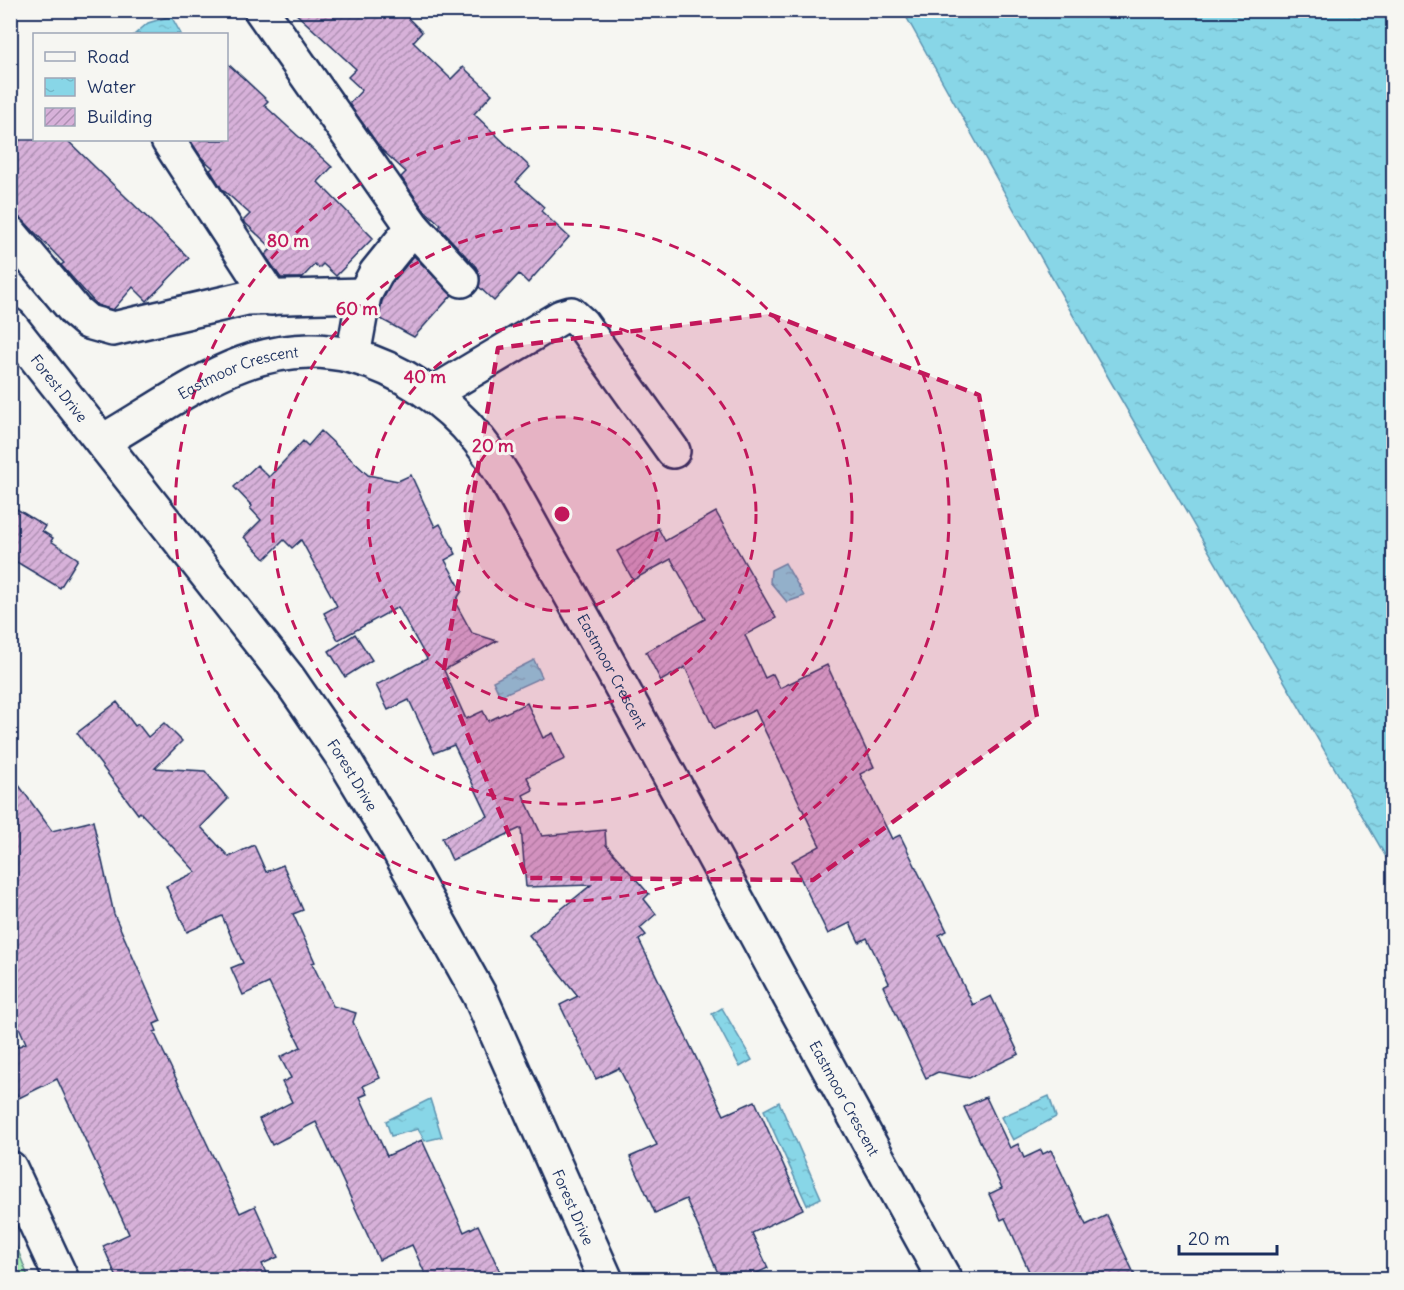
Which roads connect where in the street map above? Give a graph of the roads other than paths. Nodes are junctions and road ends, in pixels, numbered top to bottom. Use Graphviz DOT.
graph roads {
  1 [pos="261,10"];
  2 [pos="169,141"];
  3 [pos="413,227"];
  4 [pos="10,233"];
  5 [pos="462,280"];
  6 [pos="364,295"];
  7 [pos="271,298"];
  8 [pos="10,325"];
  9 [pos="352,356"];
  10 [pos="432,394"];
  11 [pos="103,441"];
  12 [pos="673,451"];
  13 [pos="10,1168"];
  14 [pos="62,1280"];
  15 [pos="606,1280"];
  16 [pos="945,1280"];
  1 -- 3 [label="street"];
  2 -- 7 [label="street"];
  3 -- 5 [label="street"];
  3 -- 6 [label="street"];
  4 -- 7 [label="street"];
  6 -- 7 [label="street"];
  6 -- 9 [label="street"];
  8 -- 11 [label="street, Forest Drive"];
  9 -- 10 [label="street, Eastmoor Crescent"];
  9 -- 11 [label="street, Eastmoor Crescent"];
  10 -- 12 [label="street"];
  10 -- 16 [label="street, Eastmoor Crescent"];
  11 -- 15 [label="street, Forest Drive"];
  13 -- 14 [label="street"];
}
